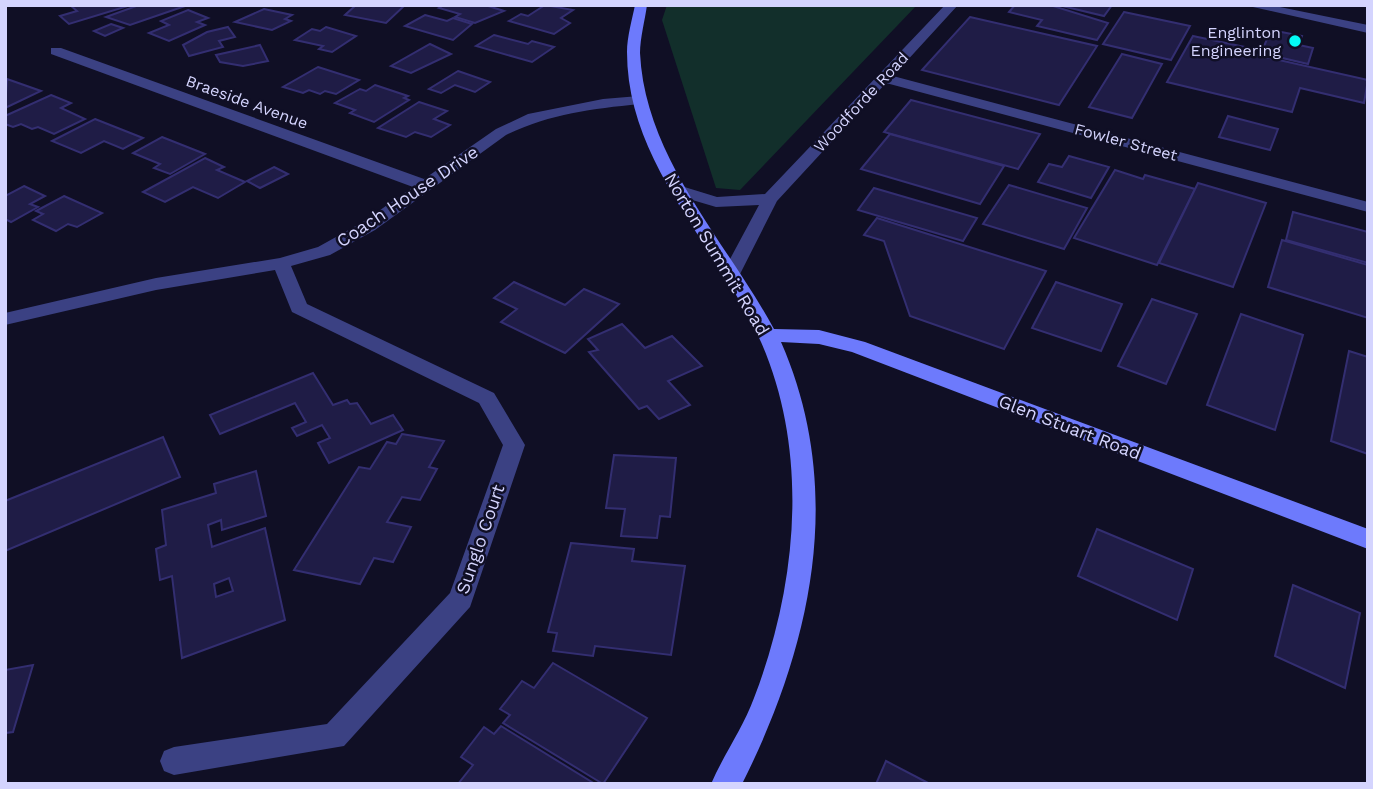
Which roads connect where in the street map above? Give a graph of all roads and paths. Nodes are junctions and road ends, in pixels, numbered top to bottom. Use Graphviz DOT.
graph roads {
  1 [pos="641,5"];
  2 [pos="952,5"];
  3 [pos="1250,5"];
  4 [pos="1368,29"];
  5 [pos="56,51"];
  6 [pos="883,78"];
  7 [pos="639,100"];
  8 [pos="427,186"];
  9 [pos="678,190"];
  10 [pos="770,198"];
  11 [pos="1368,206"];
  12 [pos="281,263"];
  13 [pos="731,274"];
  14 [pos="5,319"];
  15 [pos="767,335"];
  16 [pos="1368,539"];
  17 [pos="174,761"];
  18 [pos="726,784"];
  1 -- 7 [label="main road, Norton Summit Road"];
  2 -- 6 [label="street, Woodforde Road"];
  3 -- 4 [label="street"];
  5 -- 8 [label="street, Braeside Avenue"];
  6 -- 10 [label="street, Woodforde Road"];
  6 -- 11 [label="street, Fowler Street"];
  7 -- 8 [label="street, Coach House Drive"];
  7 -- 9 [label="main road, Norton Summit Road"];
  8 -- 12 [label="street, Coach House Drive"];
  9 -- 10 [label="street"];
  9 -- 13 [label="main road, Norton Summit Road"];
  10 -- 13 [label="street, Woodforde Road"];
  12 -- 14 [label="street, Coach House Drive"];
  12 -- 17 [label="street, Sunglo Court"];
  13 -- 15 [label="main road, Norton Summit Road"];
  15 -- 16 [label="main road, Glen Stuart Road"];
  15 -- 18 [label="main road, Norton Summit Road"];
}
